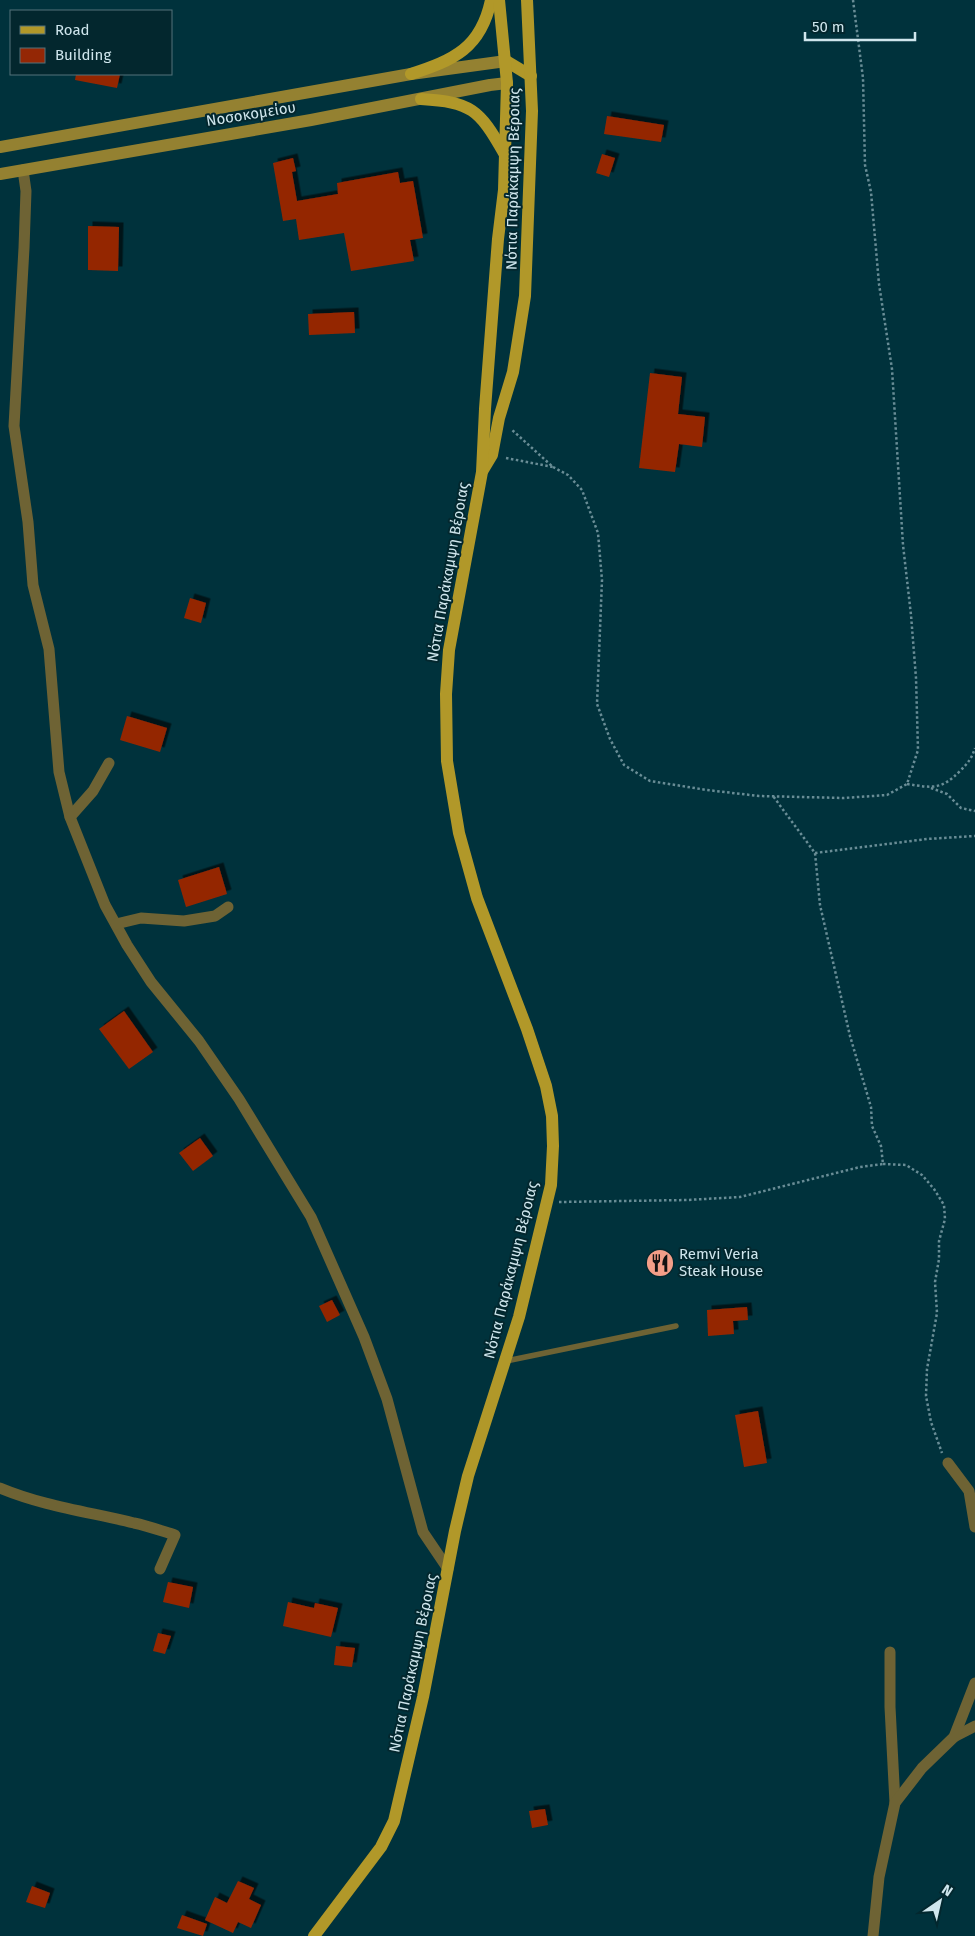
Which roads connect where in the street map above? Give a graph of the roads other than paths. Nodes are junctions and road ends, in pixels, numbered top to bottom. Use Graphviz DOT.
graph roads {
  1 [pos="491,0"];
  2 [pos="499,0"];
  3 [pos="527,0"];
  4 [pos="506,61"];
  5 [pos="411,74"];
  6 [pos="531,76"];
  7 [pos="507,83"];
  8 [pos="421,99"];
  9 [pos="0,147"];
  10 [pos="505,154"];
  11 [pos="23,170"];
  12 [pos="0,174"];
  13 [pos="482,472"];
  14 [pos="110,764"];
  15 [pos="70,817"];
  16 [pos="228,907"];
  17 [pos="116,924"];
  18 [pos="676,1326"];
  19 [pos="506,1361"];
  20 [pos="948,1463"];
  21 [pos="0,1488"];
  22 [pos="975,1527"];
  23 [pos="448,1569"];
  24 [pos="160,1570"];
  25 [pos="890,1652"];
  26 [pos="975,1683"];
  27 [pos="975,1726"];
  28 [pos="954,1737"];
  29 [pos="895,1803"];
  30 [pos="314,1936"];
  31 [pos="873,1936"];
  1 -- 5 [label="main road"];
  2 -- 4 [label="main road, Νότια Παράκαμψη Βέροιας"];
  3 -- 6 [label="main road, Νότια Παράκαμψη Βέροιας"];
  4 -- 5 [label="street, Νοσοκομείου"];
  4 -- 6 [label="main road"];
  4 -- 7 [label="main road, Νότια Παράκαμψη Βέροιας"];
  5 -- 9 [label="street, Νοσοκομείου"];
  6 -- 7 [label="main road"];
  6 -- 13 [label="main road, Νότια Παράκαμψη Βέροιας"];
  7 -- 8 [label="street, Νοσοκομείου"];
  7 -- 10 [label="main road, Νότια Παράκαμψη Βέροιας"];
  8 -- 10 [label="main road"];
  8 -- 11 [label="street, Νοσοκομείου"];
  10 -- 13 [label="main road, Νότια Παράκαμψη Βέροιας"];
  11 -- 12 [label="street, Νοσοκομείου"];
  11 -- 15 [label="street"];
  13 -- 19 [label="main road, Νότια Παράκαμψη Βέροιας"];
  14 -- 15 [label="street"];
  15 -- 17 [label="street"];
  16 -- 17 [label="street"];
  17 -- 23 [label="street"];
  18 -- 19 [label="lane"];
  19 -- 23 [label="main road, Νότια Παράκαμψη Βέροιας"];
  20 -- 22 [label="street"];
  21 -- 24 [label="street"];
  23 -- 30 [label="main road, Νότια Παράκαμψη Βέροιας"];
  25 -- 29 [label="street"];
  26 -- 28 [label="street"];
  27 -- 28 [label="street"];
  28 -- 29 [label="street"];
  29 -- 31 [label="street"];
}
